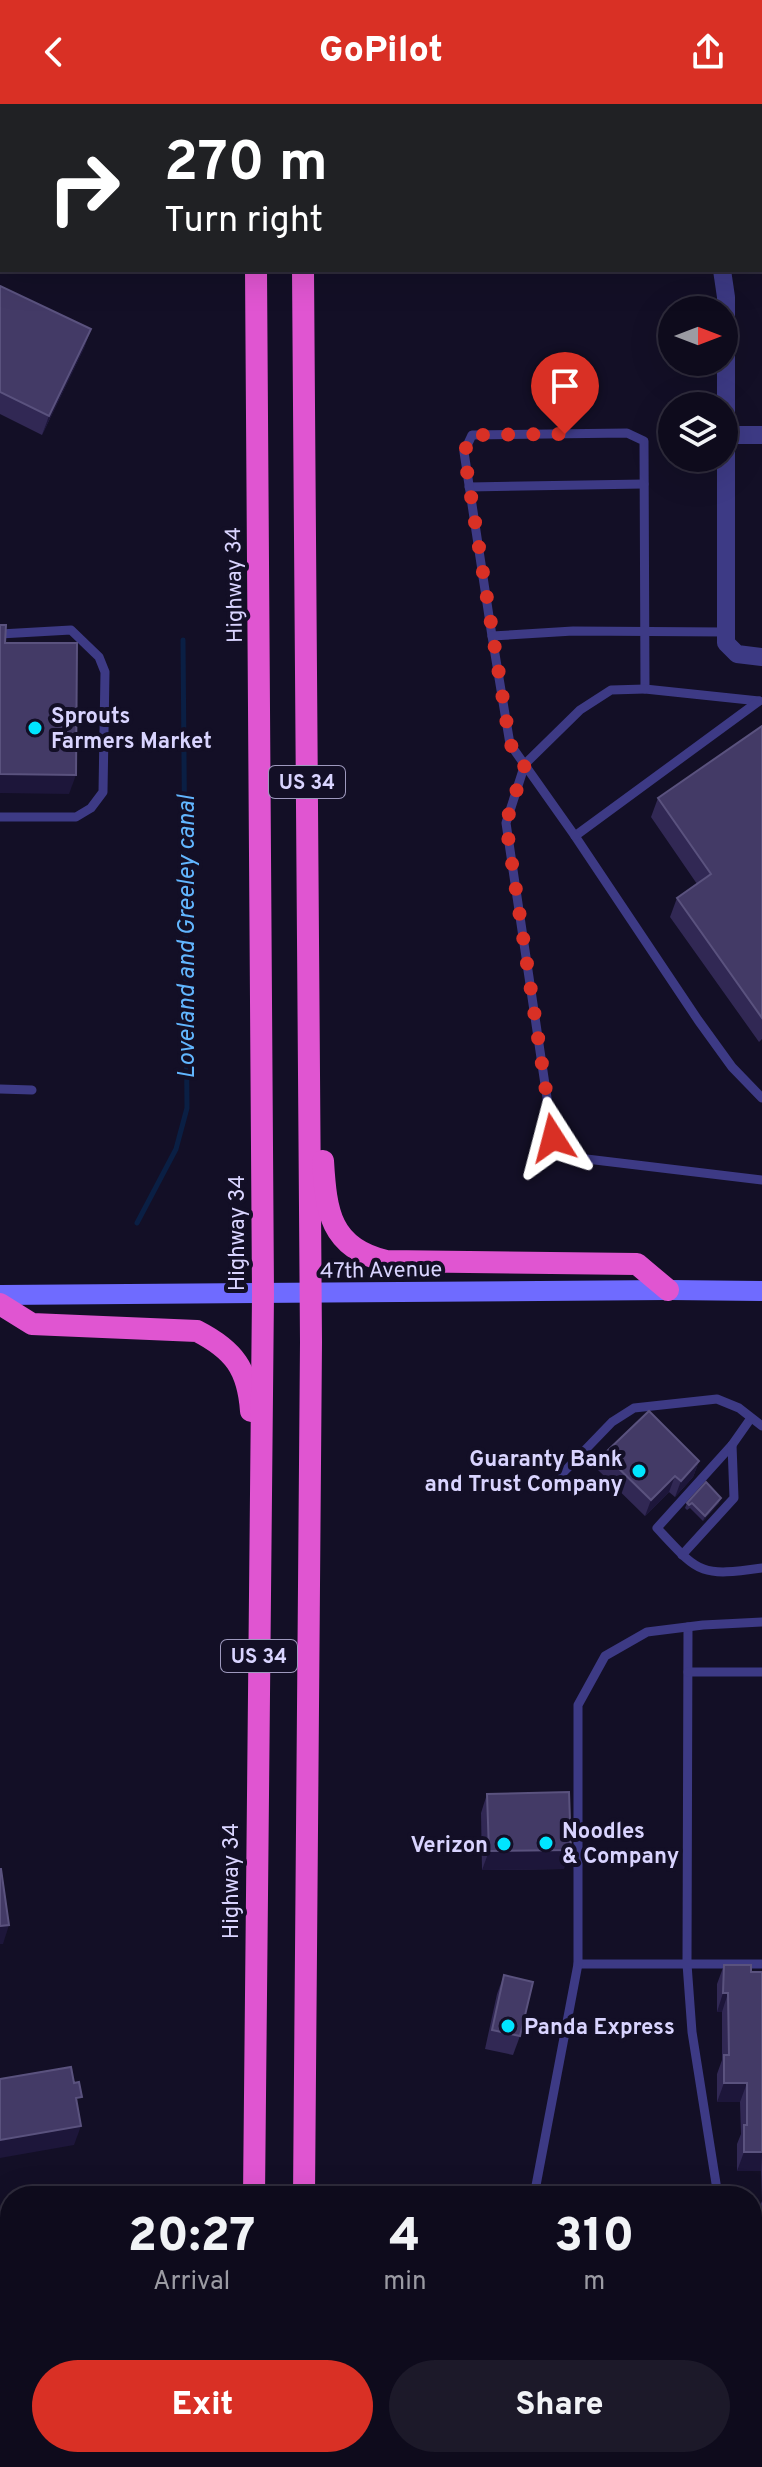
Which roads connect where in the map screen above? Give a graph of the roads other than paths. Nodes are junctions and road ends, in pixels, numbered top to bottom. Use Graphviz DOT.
graph roads {
  1 [pos="256,272"];
  2 [pos="303,272"];
  3 [pos="722,272"];
  4 [pos="725,392"];
  5 [pos="738,435"];
  6 [pos="762,435"];
  7 [pos="725,472"];
  8 [pos="644,484"];
  9 [pos="469,487"];
  10 [pos="644,631"];
  11 [pos="0,634"];
  12 [pos="492,636"];
  13 [pos="726,637"];
  14 [pos="762,657"];
  15 [pos="645,689"];
  16 [pos="760,702"];
  17 [pos="525,764"];
  18 [pos="0,817"];
  19 [pos="575,836"];
  20 [pos="309,934"];
  21 [pos="762,1080"];
  22 [pos="751,1087"];
  23 [pos="0,1089"];
  24 [pos="32,1090"];
  25 [pos="762,1098"];
  26 [pos="762,1180"];
  27 [pos="668,1290"];
  28 [pos="762,1291"];
  29 [pos="263,1294"];
  30 [pos="311,1294"];
  31 [pos="0,1295"];
  32 [pos="0,1304"];
  33 [pos="751,1418"];
  34 [pos="762,1426"];
  35 [pos="732,1445"];
  36 [pos="557,1479"];
  37 [pos="682,1555"];
  38 [pos="260,1565"];
  39 [pos="762,1568"];
  40 [pos="762,1622"];
  41 [pos="688,1627"];
  42 [pos="688,1672"];
  43 [pos="762,1672"];
  44 [pos="578,1964"];
  45 [pos="687,1964"];
  46 [pos="762,1964"];
  47 [pos="254,2186"];
  48 [pos="304,2186"];
  49 [pos="536,2186"];
  50 [pos="716,2186"];
  1 -- 29 [label="highway, Highway 34 / US 34"];
  2 -- 20 [label="highway, US 34"];
  3 -- 4 [label="street"];
  5 -- 6 [label="street"];
  7 -- 13 [label="street"];
  8 -- 9 [label="lane"];
  8 -- 9 [label="lane"];
  8 -- 10 [label="lane"];
  9 -- 12 [label="lane"];
  10 -- 12 [label="lane"];
  10 -- 13 [label="lane"];
  10 -- 15 [label="lane"];
  11 -- 18 [label="lane"];
  12 -- 17 [label="lane"];
  13 -- 14 [label="street"];
  15 -- 16 [label="lane"];
  15 -- 17 [label="lane"];
  16 -- 19 [label="lane"];
  17 -- 19 [label="lane"];
  17 -- 26 [label="lane"];
  19 -- 22 [label="lane"];
  20 -- 27 [label="highway"];
  20 -- 30 [label="highway, US 34"];
  21 -- 22 [label="lane"];
  22 -- 25 [label="lane"];
  23 -- 24 [label="lane"];
  27 -- 28 [label="main road, 47th Avenue"];
  27 -- 30 [label="main road, 47th Avenue"];
  29 -- 30 [label="main road, 47th Avenue"];
  29 -- 31 [label="main road, 47th Avenue"];
  29 -- 38 [label="highway, Highway 34 / US 34"];
  30 -- 48 [label="highway, US 34"];
  32 -- 38 [label="highway"];
  33 -- 34 [label="lane"];
  33 -- 35 [label="lane"];
  33 -- 36 [label="lane"];
  35 -- 37 [label="lane"];
  35 -- 37 [label="lane"];
  37 -- 39 [label="lane"];
  38 -- 47 [label="highway, Highway 34 / US 34"];
  40 -- 41 [label="lane"];
  41 -- 42 [label="lane"];
  41 -- 44 [label="lane"];
  42 -- 43 [label="lane"];
  42 -- 45 [label="lane"];
  44 -- 45 [label="lane"];
  44 -- 49 [label="lane"];
  45 -- 46 [label="lane"];
  45 -- 50 [label="lane"];
}
